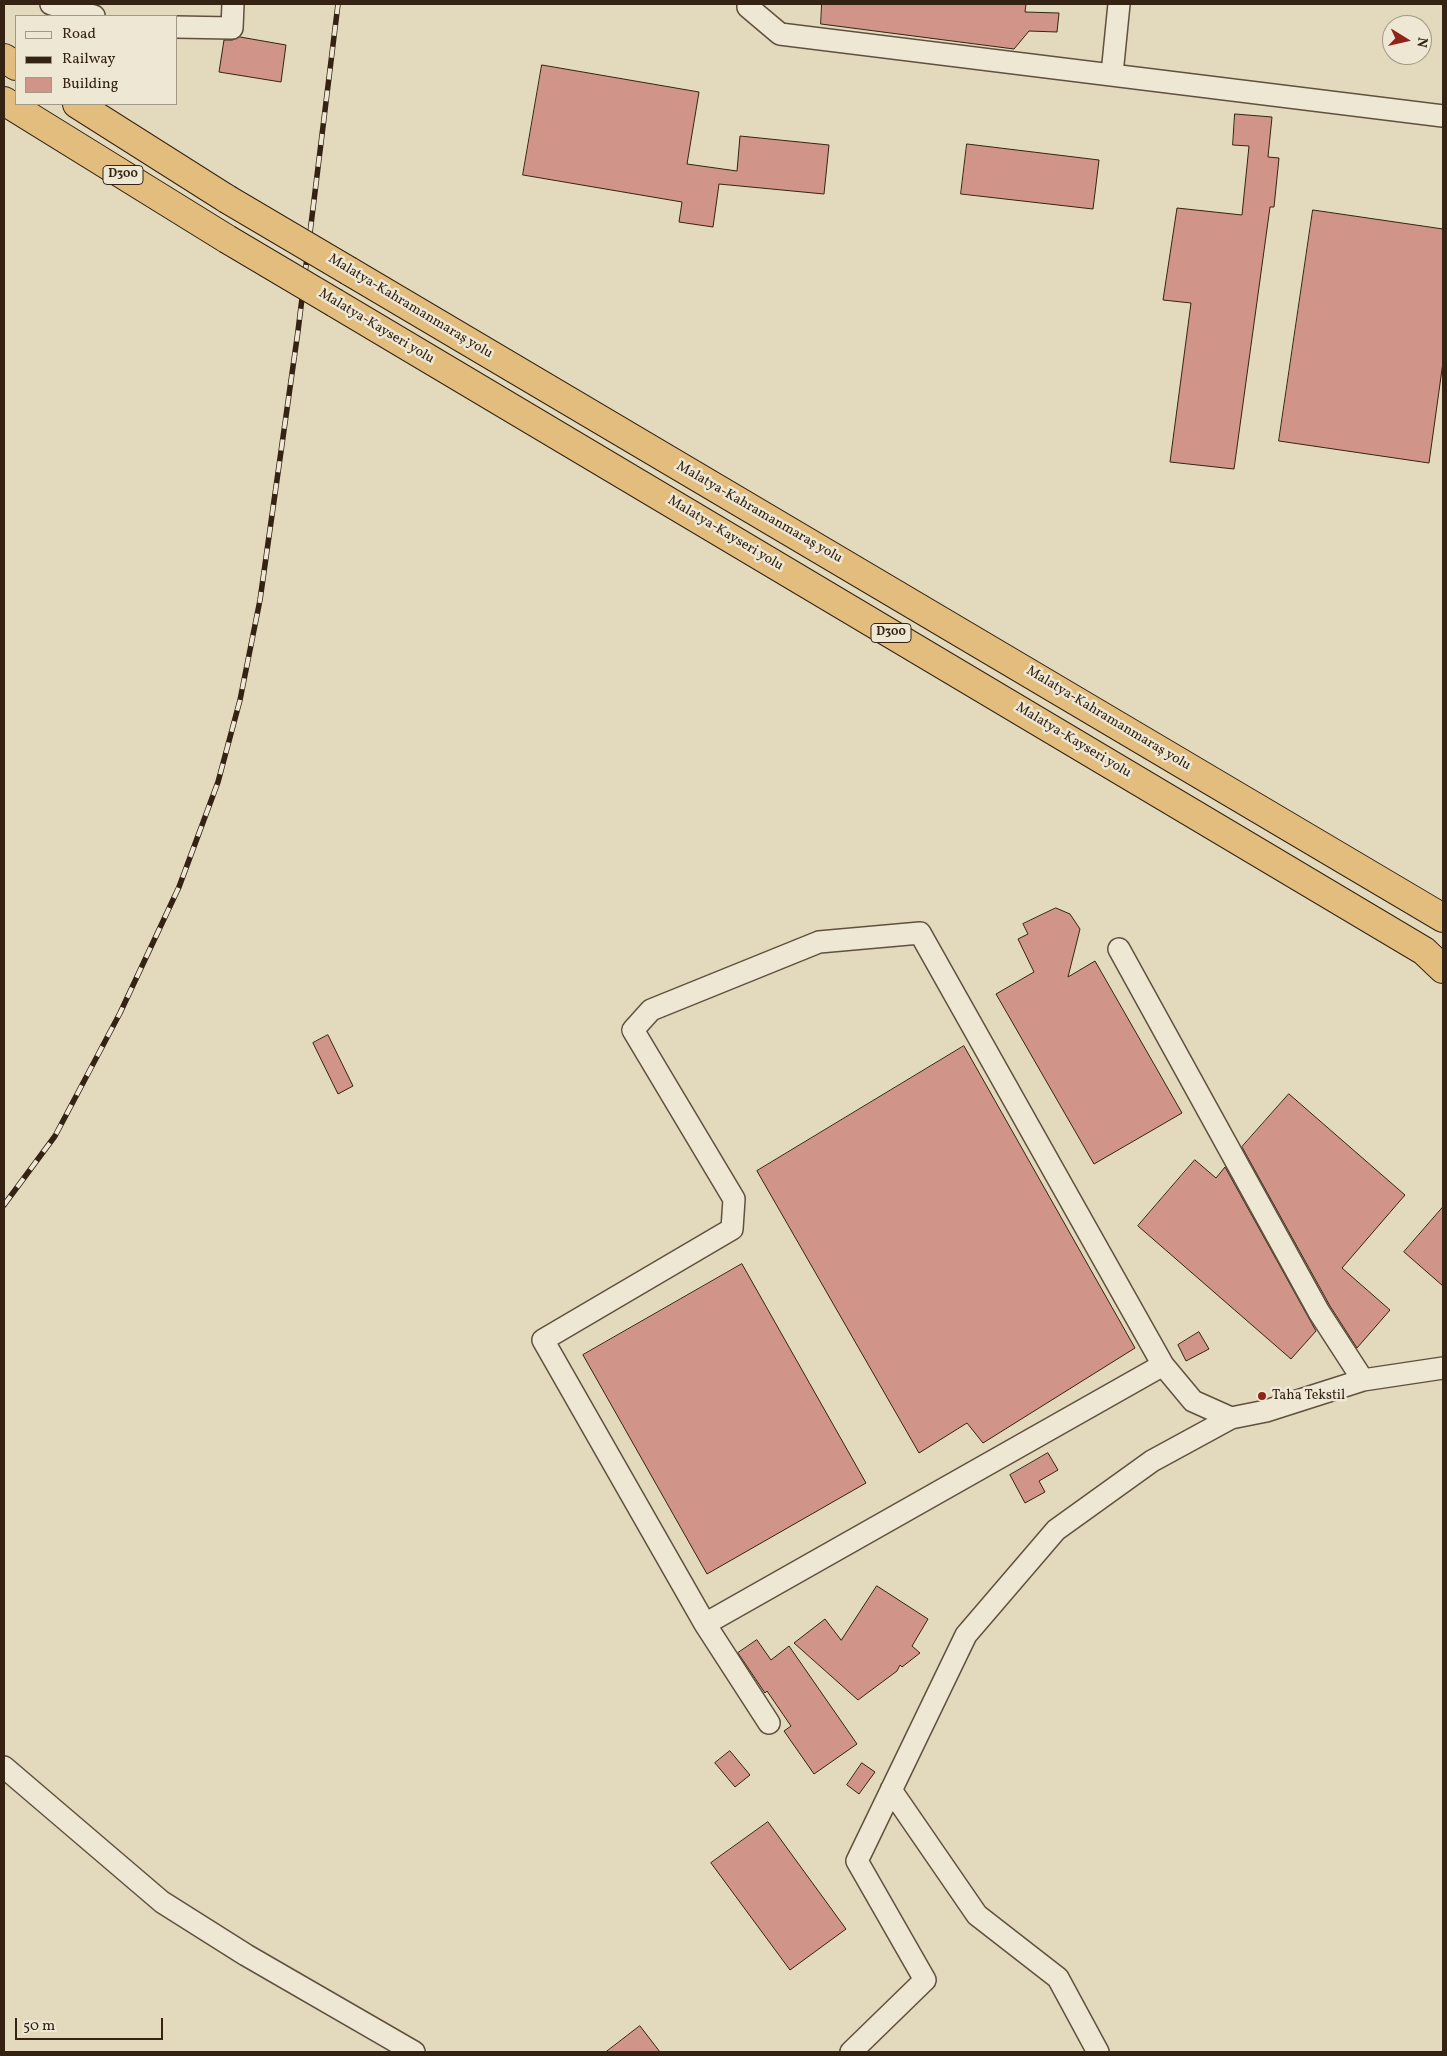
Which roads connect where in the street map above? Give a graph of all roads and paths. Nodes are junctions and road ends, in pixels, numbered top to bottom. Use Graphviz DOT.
graph roads {
  1 [pos="51,4"];
  2 [pos="233,4"];
  3 [pos="748,4"];
  4 [pos="1119,4"];
  5 [pos="90,15"];
  6 [pos="178,27"];
  7 [pos="4,58"];
  8 [pos="15,65"];
  9 [pos="1112,74"];
  10 [pos="4,101"];
  11 [pos="79,105"];
  12 [pos="1443,116"];
  13 [pos="1443,918"];
  14 [pos="1119,950"];
  15 [pos="1443,969"];
  16 [pos="1163,1365"];
  17 [pos="1443,1368"];
  18 [pos="1363,1380"];
  19 [pos="1231,1418"];
  20 [pos="705,1624"];
  21 [pos="769,1723"];
  22 [pos="4,1767"];
  23 [pos="891,1790"];
  24 [pos="414,2052"];
  25 [pos="851,2052"];
  26 [pos="1098,2052"];
  1 -- 5 [label="street"];
  2 -- 6 [label="street"];
  3 -- 9 [label="street"];
  4 -- 9 [label="street"];
  7 -- 8 [label="highway"];
  9 -- 12 [label="street"];
  10 -- 15 [label="highway, Malatya-Kayseri yolu / D300, bridge"];
  11 -- 13 [label="highway, Malatya-Kahramanmaraş yolu / D300, bridge"];
  14 -- 18 [label="street"];
  16 -- 19 [label="street"];
  16 -- 20 [label="street"];
  16 -- 20 [label="street"];
  17 -- 18 [label="street"];
  18 -- 19 [label="street"];
  19 -- 23 [label="street"];
  20 -- 21 [label="street"];
  22 -- 24 [label="street"];
  23 -- 25 [label="street"];
  23 -- 26 [label="street"];
}
